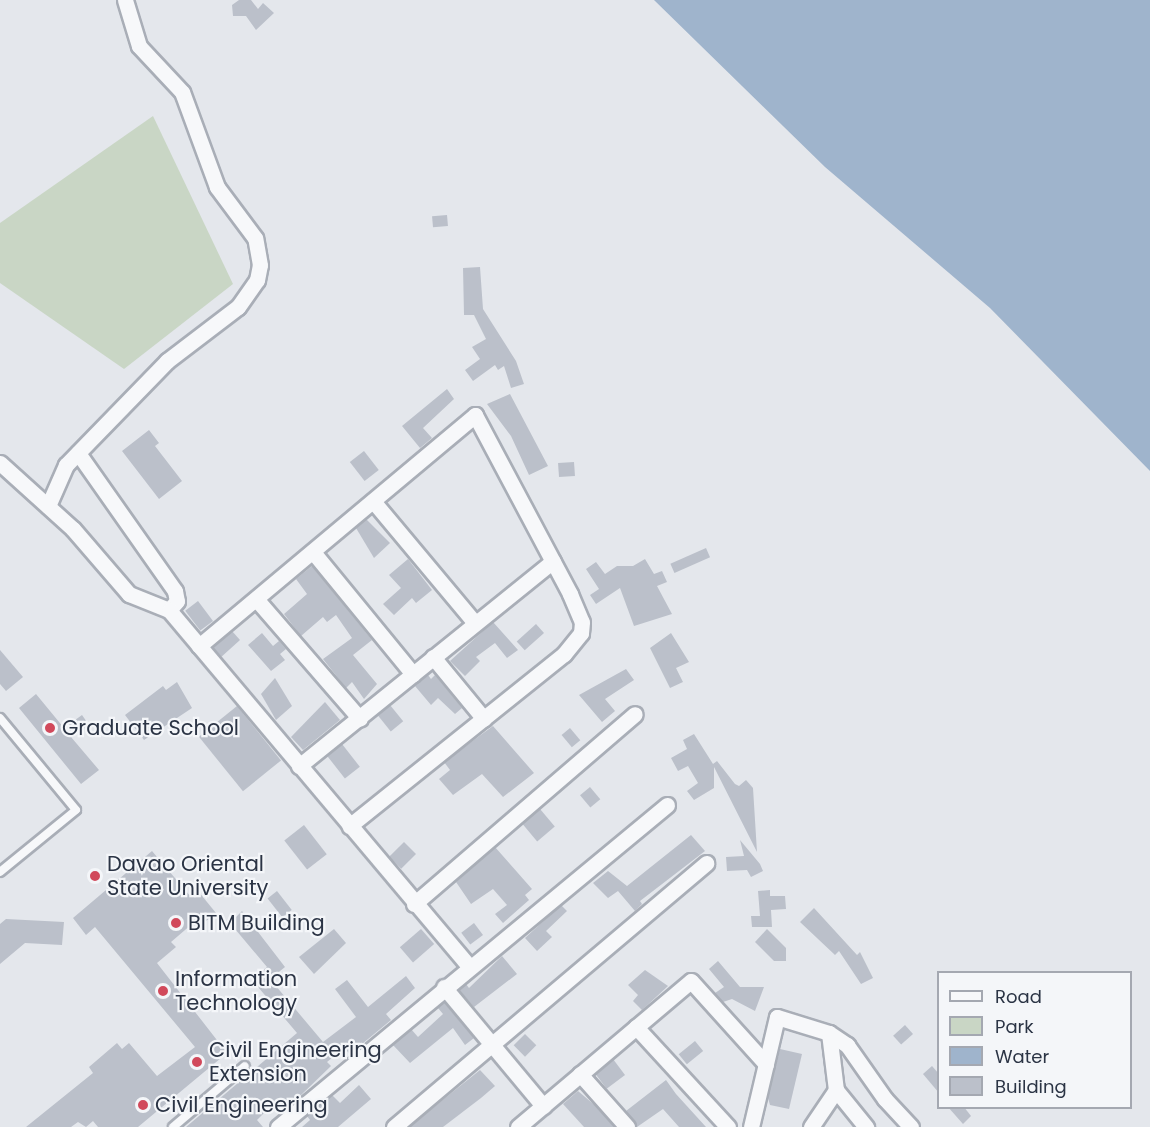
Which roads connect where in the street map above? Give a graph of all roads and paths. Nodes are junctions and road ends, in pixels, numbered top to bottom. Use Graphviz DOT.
graph roads {
  1 [pos="125,0"];
  2 [pos="78,453"];
  3 [pos="0,464"];
  4 [pos="373,501"];
  5 [pos="48,506"];
  6 [pos="313,552"];
  7 [pos="553,561"];
  8 [pos="257,600"];
  9 [pos="169,610"];
  10 [pos="474,622"];
  11 [pos="199,646"];
  12 [pos="433,657"];
  13 [pos="413,674"];
  14 [pos="635,714"];
  15 [pos="0,718"];
  16 [pos="360,719"];
  17 [pos="484,719"];
  18 [pos="299,766"];
  19 [pos="667,805"];
  20 [pos="349,826"];
  21 [pos="706,863"];
  22 [pos="0,872"];
  23 [pos="414,904"];
  24 [pos="469,966"];
  25 [pos="444,987"];
  26 [pos="636,1027"];
  27 [pos="829,1033"];
  28 [pos="492,1044"];
  29 [pos="766,1064"];
  30 [pos="245,1066"];
  31 [pos="580,1074"];
  32 [pos="836,1090"];
  33 [pos="543,1106"];
  34 [pos="525,1125"];
  35 [pos="173,1127"];
  36 [pos="278,1127"];
  37 [pos="394,1127"];
  38 [pos="627,1127"];
  39 [pos="728,1127"];
  40 [pos="751,1127"];
  41 [pos="811,1127"];
  42 [pos="866,1127"];
  43 [pos="911,1127"];
  1 -- 2 [label="street"];
  2 -- 5 [label="street"];
  2 -- 9 [label="street"];
  3 -- 5 [label="street"];
  4 -- 6 [label="street"];
  4 -- 7 [label="street"];
  4 -- 10 [label="street"];
  5 -- 9 [label="street"];
  6 -- 8 [label="street"];
  6 -- 13 [label="street"];
  7 -- 10 [label="street"];
  7 -- 17 [label="street"];
  8 -- 11 [label="street"];
  8 -- 16 [label="street"];
  9 -- 11 [label="street"];
  10 -- 12 [label="street"];
  11 -- 18 [label="street"];
  12 -- 13 [label="street"];
  12 -- 17 [label="street"];
  13 -- 16 [label="street"];
  14 -- 23 [label="street"];
  15 -- 22 [label="lane"];
  16 -- 18 [label="street"];
  17 -- 20 [label="street"];
  18 -- 20 [label="street"];
  19 -- 24 [label="street"];
  20 -- 23 [label="street"];
  21 -- 28 [label="street"];
  23 -- 24 [label="street"];
  24 -- 25 [label="street"];
  25 -- 28 [label="street"];
  25 -- 36 [label="street"];
  26 -- 29 [label="street"];
  26 -- 31 [label="street"];
  26 -- 39 [label="street"];
  27 -- 29 [label="street"];
  27 -- 32 [label="street"];
  27 -- 43 [label="street"];
  28 -- 33 [label="street"];
  28 -- 37 [label="street"];
  29 -- 40 [label="street"];
  30 -- 35 [label="lane"];
  31 -- 33 [label="street"];
  31 -- 38 [label="street"];
  32 -- 41 [label="street"];
  32 -- 42 [label="street"];
  33 -- 34 [label="street"];
}
